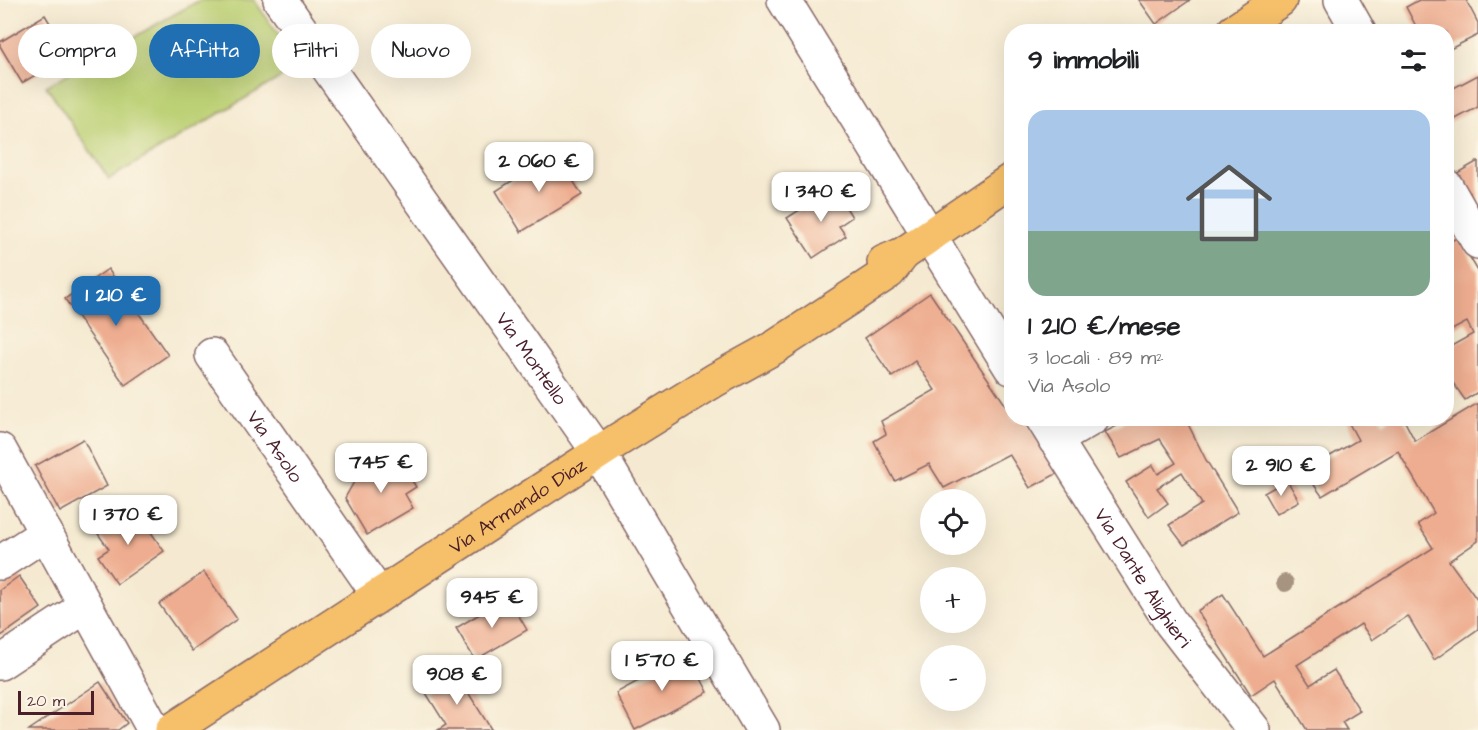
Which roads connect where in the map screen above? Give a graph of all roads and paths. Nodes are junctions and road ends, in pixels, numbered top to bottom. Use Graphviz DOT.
graph roads {
  1 [pos="280,0"];
  2 [pos="784,0"];
  3 [pos="1280,0"];
  4 [pos="1341,0"];
  5 [pos="1245,24"];
  6 [pos="1354,24"];
  7 [pos="1004,185"];
  8 [pos="930,235"];
  9 [pos="212,355"];
  10 [pos="1004,357"];
  11 [pos="1063,426"];
  12 [pos="1048,430"];
  13 [pos="0,450"];
  14 [pos="599,453"];
  15 [pos="46,533"];
  16 [pos="0,563"];
  17 [pos="379,596"];
  18 [pos="86,606"];
  19 [pos="0,663"];
  20 [pos="154,730"];
  21 [pos="172,730"];
  22 [pos="763,730"];
  23 [pos="1254,730"];
  1 -- 14 [label="street, Via Montello"];
  2 -- 8 [label="street"];
  3 -- 5 [label="main road"];
  4 -- 6 [label="street"];
  7 -- 8 [label="main road, Via Armando Diaz"];
  8 -- 10 [label="street"];
  8 -- 14 [label="main road, Via Armando Diaz"];
  9 -- 17 [label="street, Via Asolo"];
  11 -- 12 [label="street"];
  12 -- 23 [label="street, Via Dante Alighieri"];
  13 -- 15 [label="street"];
  14 -- 17 [label="main road, Via Armando Diaz"];
  14 -- 22 [label="street, Via Montello"];
  15 -- 16 [label="street"];
  15 -- 18 [label="street"];
  17 -- 21 [label="main road, Via Armando Diaz"];
  18 -- 19 [label="street"];
  18 -- 20 [label="street"];
}
